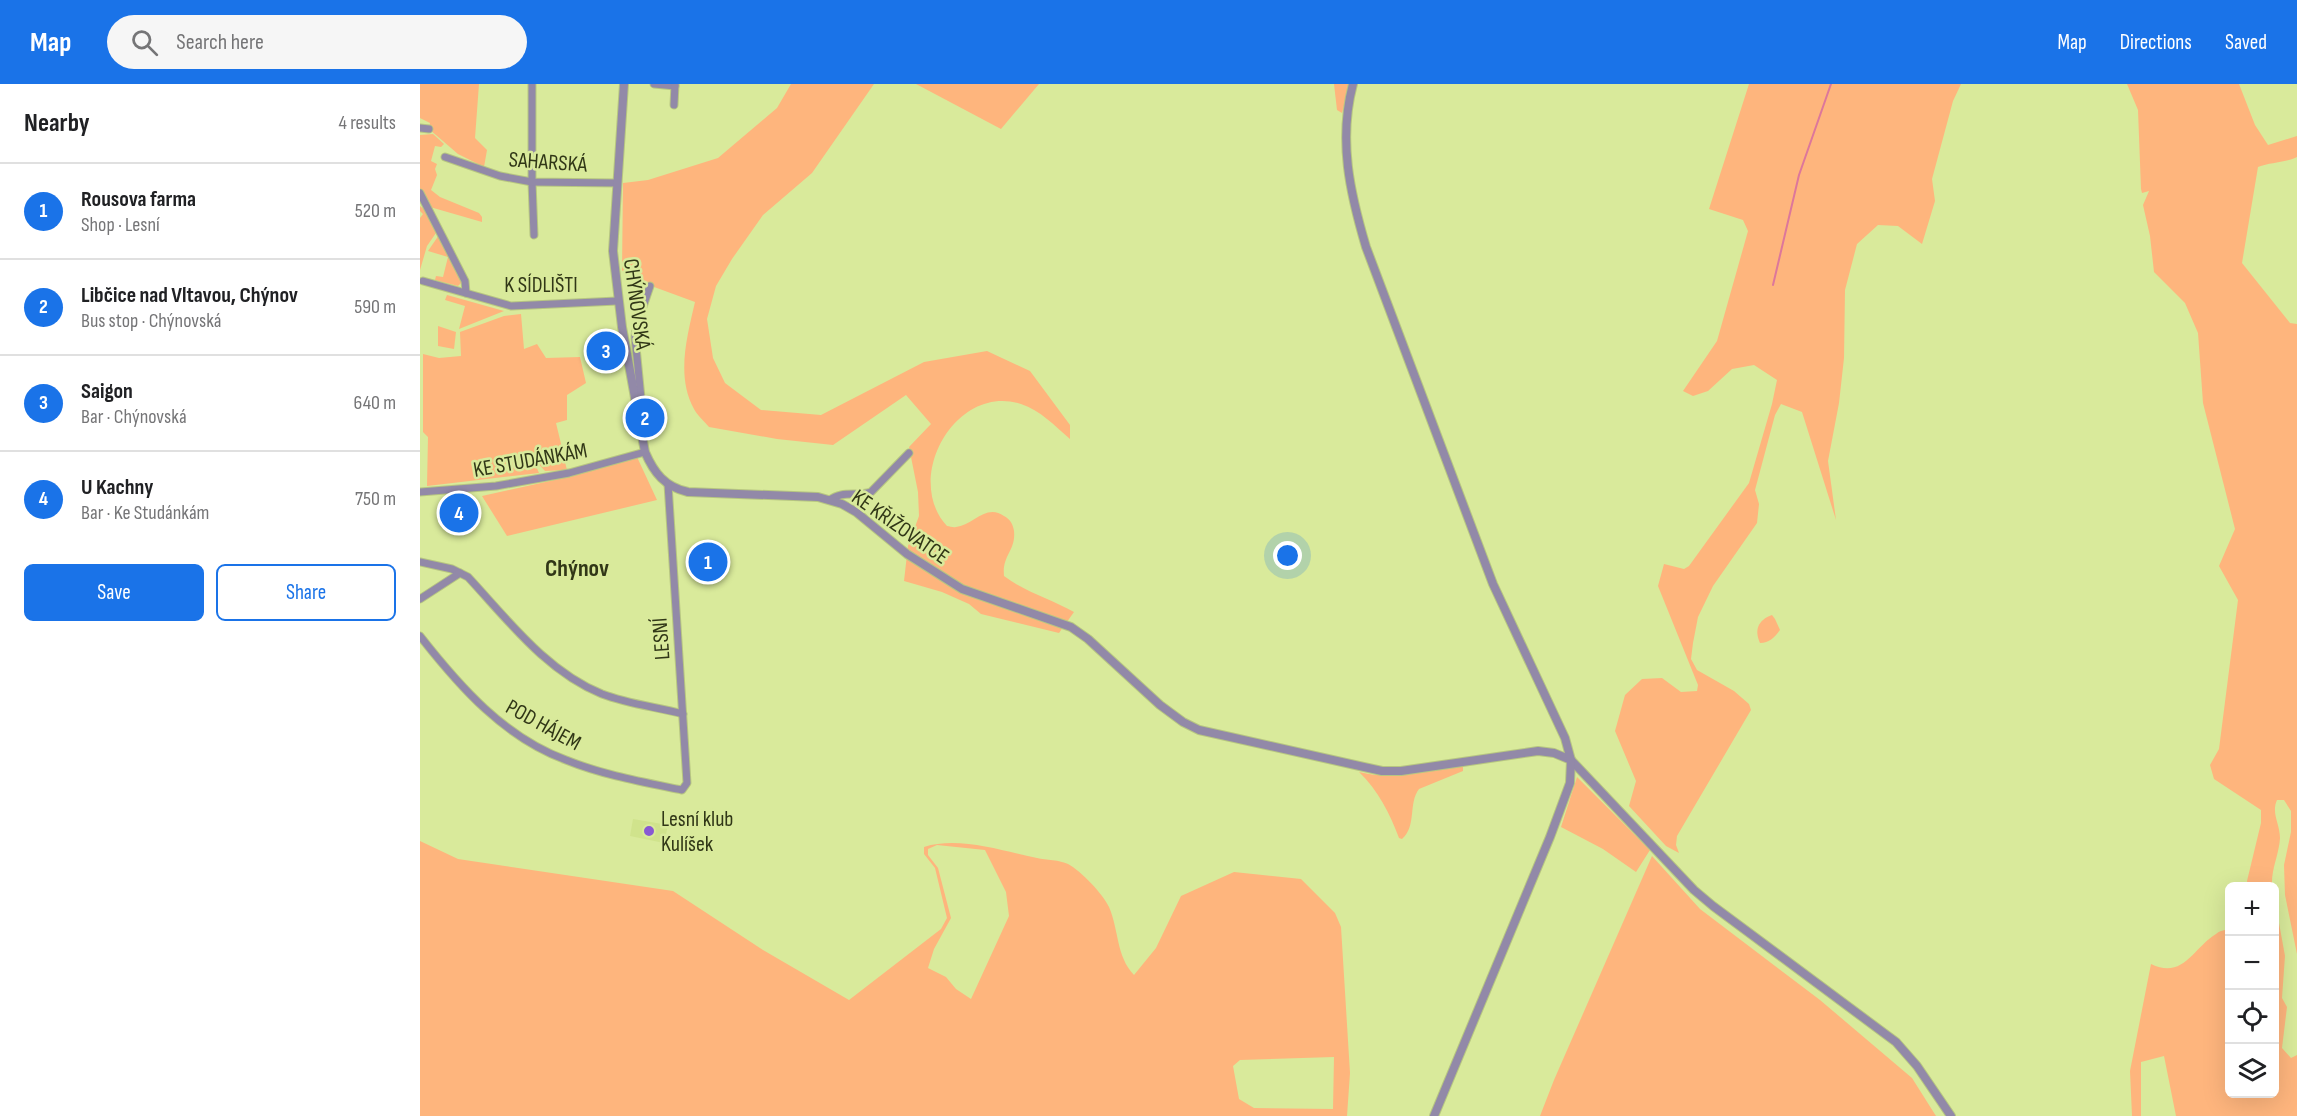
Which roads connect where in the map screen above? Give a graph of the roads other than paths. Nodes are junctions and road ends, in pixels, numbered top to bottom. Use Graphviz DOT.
graph roads {
  1 [pos="532,84"];
  2 [pos="624,84"];
  3 [pos="654,84"];
  4 [pos="1353,84"];
  5 [pos="675,85"];
  6 [pos="674,105"];
  7 [pos="420,128"];
  8 [pos="429,129"];
  9 [pos="445,157"];
  10 [pos="532,182"];
  11 [pos="616,183"];
  12 [pos="420,193"];
  13 [pos="534,235"];
  14 [pos="423,281"];
  15 [pos="650,286"];
  16 [pos="466,293"];
  17 [pos="617,301"];
  18 [pos="636,404"];
  19 [pos="645,452"];
  20 [pos="909,453"];
  21 [pos="668,484"];
  22 [pos="420,492"];
  23 [pos="830,500"];
  24 [pos="420,562"];
  25 [pos="459,573"];
  26 [pos="420,599"];
  27 [pos="420,636"];
  28 [pos="683,714"];
  29 [pos="1571,760"];
  30 [pos="682,790"];
  31 [pos="1434,1116"];
  32 [pos="1951,1116"];
  1 -- 10 [label="street"];
  2 -- 11 [label="street, CHÝNOVSKÁ"];
  3 -- 5 [label="street"];
  4 -- 29 [label="street"];
  5 -- 6 [label="street"];
  7 -- 8 [label="street"];
  9 -- 10 [label="street, SAHARSKÁ"];
  10 -- 11 [label="street, SAHARSKÁ"];
  10 -- 13 [label="street"];
  11 -- 17 [label="street, CHÝNOVSKÁ"];
  12 -- 16 [label="street"];
  14 -- 16 [label="street, K SÍDLIŠTI"];
  15 -- 18 [label="street"];
  16 -- 17 [label="street, K SÍDLIŠTI"];
  17 -- 18 [label="street, CHÝNOVSKÁ"];
  18 -- 19 [label="street, CHÝNOVSKÁ"];
  19 -- 21 [label="street, CHÝNOVSKÁ"];
  19 -- 22 [label="street, KE STUDÁNKÁM"];
  20 -- 23 [label="street"];
  21 -- 23 [label="street, KE KŘIŽOVATCE"];
  21 -- 28 [label="street, LESNÍ"];
  23 -- 29 [label="street, KE KŘIŽOVATCE"];
  24 -- 25 [label="street"];
  25 -- 26 [label="street"];
  25 -- 28 [label="street"];
  27 -- 30 [label="street, POD HÁJEM"];
  28 -- 30 [label="street, LESNÍ"];
  29 -- 31 [label="street"];
  29 -- 32 [label="street"];
}
